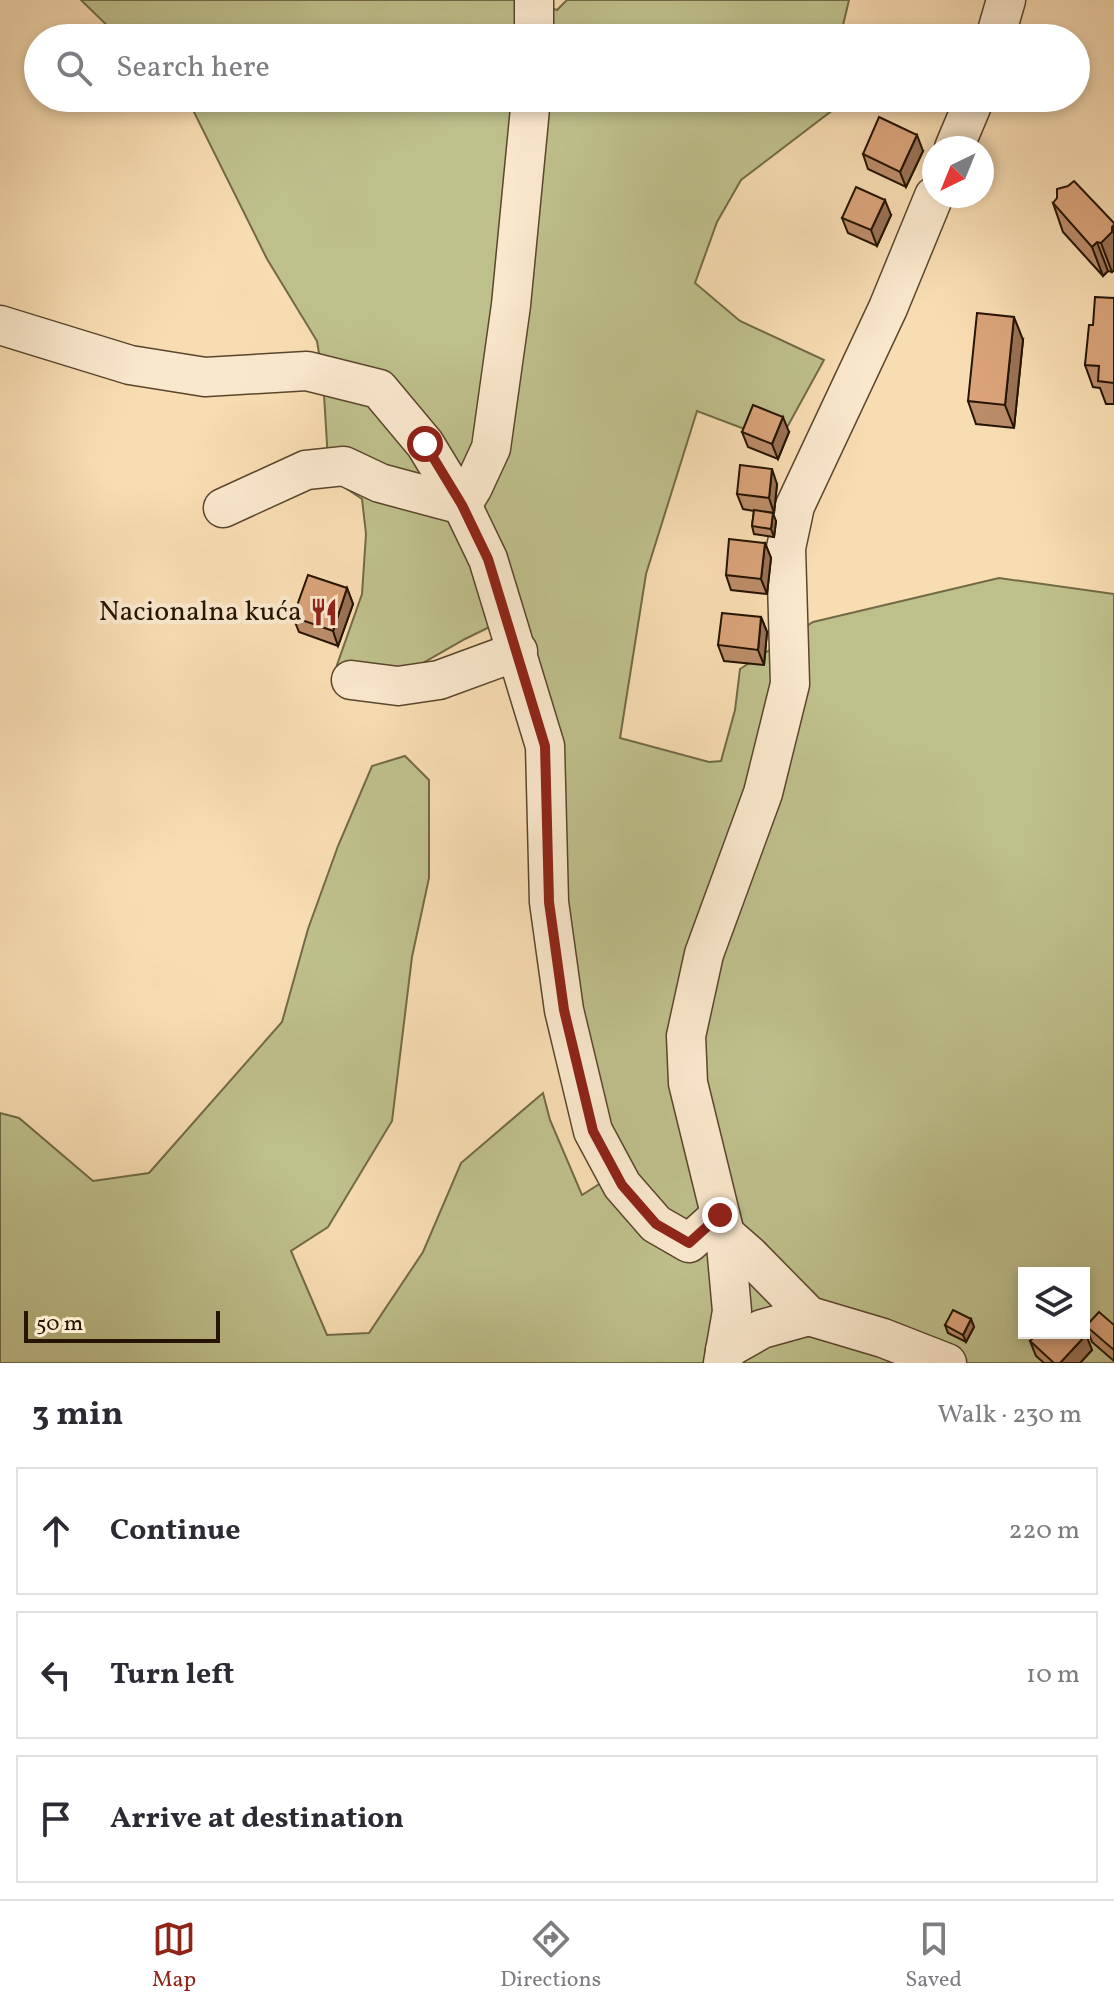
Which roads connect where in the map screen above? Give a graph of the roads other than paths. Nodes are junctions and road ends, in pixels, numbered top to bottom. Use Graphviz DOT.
graph roads {
  1 [pos="534,0"];
  2 [pos="1006,0"];
  3 [pos="534,24"];
  4 [pos="999,24"];
  5 [pos="530,112"];
  6 [pos="969,112"];
  7 [pos="959,136"];
  8 [pos="929,208"];
  9 [pos="0,325"];
  10 [pos="462,505"];
  11 [pos="223,508"];
  12 [pos="518,651"];
  13 [pos="351,680"];
  14 [pos="723,1225"];
  15 [pos="809,1316"];
  16 [pos="724,1357"];
  17 [pos="947,1363"];
  1 -- 3 [label="street"];
  2 -- 4 [label="street"];
  5 -- 10 [label="street"];
  6 -- 7 [label="street"];
  8 -- 14 [label="street"];
  9 -- 10 [label="street"];
  10 -- 11 [label="street"];
  10 -- 12 [label="street"];
  12 -- 13 [label="street"];
  12 -- 14 [label="street"];
  14 -- 15 [label="street"];
  14 -- 16 [label="street"];
  15 -- 16 [label="street"];
  15 -- 17 [label="street"];
}
